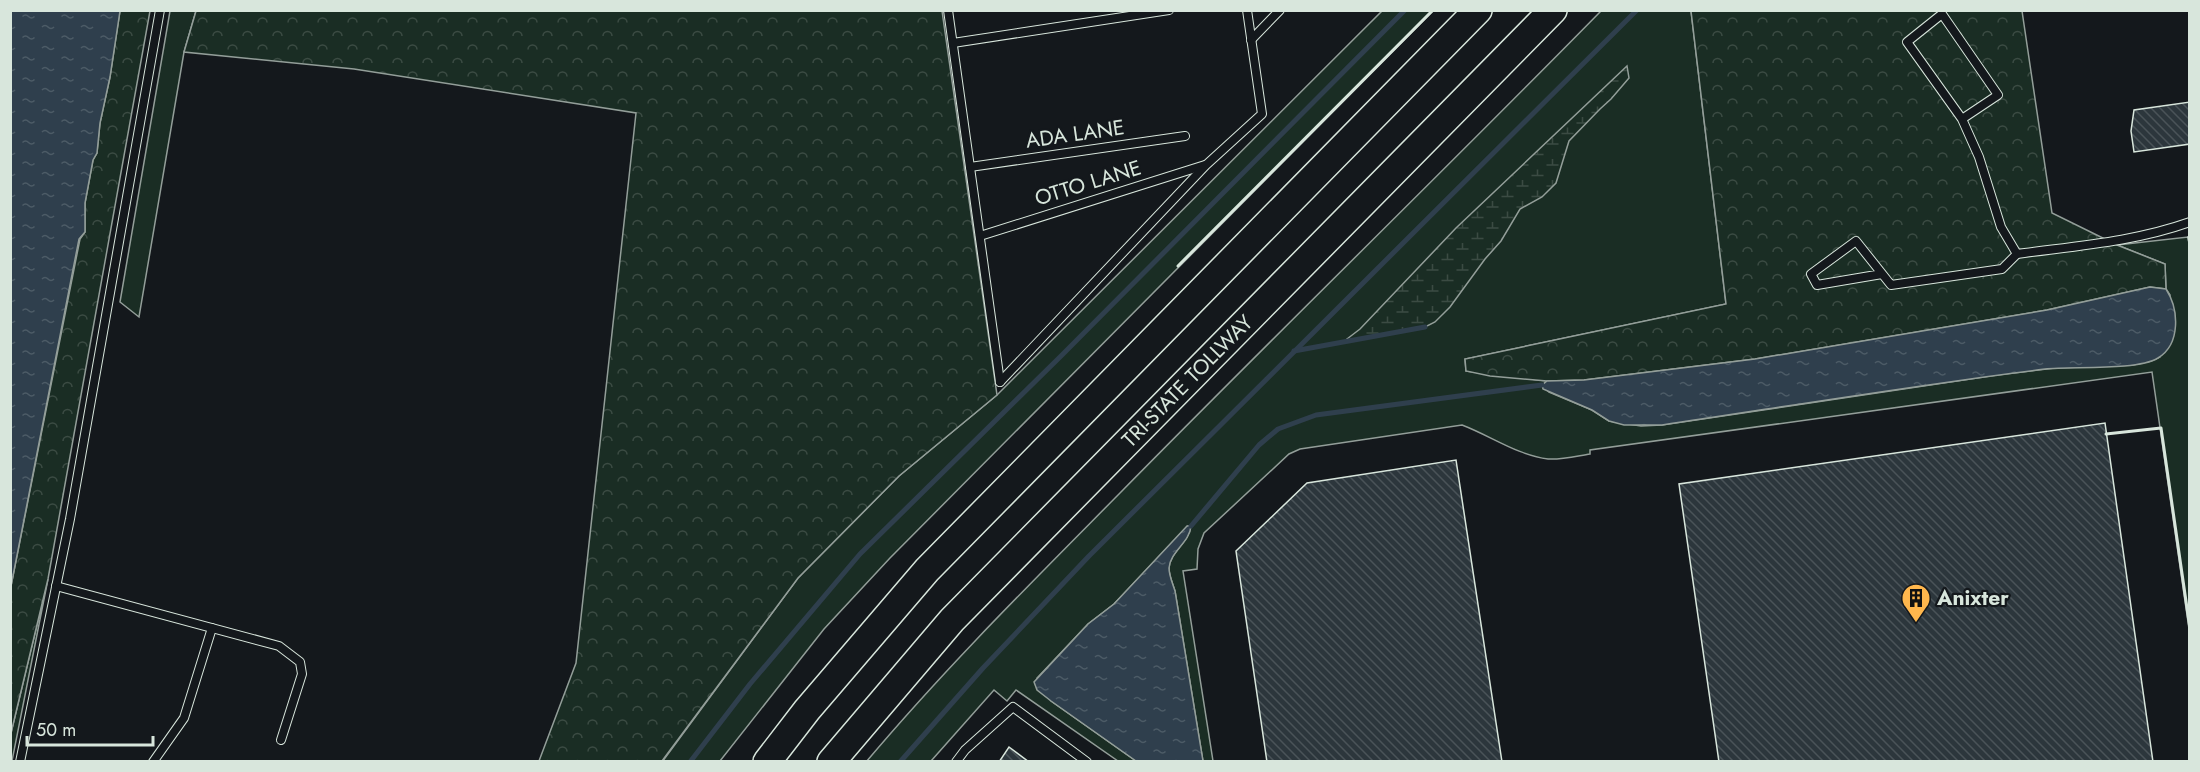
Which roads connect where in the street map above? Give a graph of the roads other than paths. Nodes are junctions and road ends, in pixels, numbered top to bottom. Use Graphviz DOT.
graph roads {
  1 [pos="160,10"];
  2 [pos="948,10"];
  3 [pos="1169,10"];
  4 [pos="1247,10"];
  5 [pos="1280,10"];
  6 [pos="1478,10"];
  7 [pos="1553,10"];
  8 [pos="1251,40"];
  9 [pos="953,43"];
  10 [pos="1962,119"];
  11 [pos="1185,136"];
  12 [pos="1206,165"];
  13 [pos="970,167"];
  14 [pos="2190,222"];
  15 [pos="980,236"];
  16 [pos="2017,254"];
  17 [pos="1882,274"];
  18 [pos="56,586"];
  19 [pos="212,628"];
  20 [pos="280,740"];
  21 [pos="20,762"];
  22 [pos="153,762"];
  23 [pos="767,762"];
  24 [pos="831,762"];
  25 [pos="956,762"];
  26 [pos="1087,762"];
  1 -- 18 [label="lane"];
  2 -- 9 [label="lane"];
  3 -- 9 [label="lane"];
  4 -- 8 [label="lane"];
  5 -- 8 [label="lane"];
  6 -- 23 [label="highway"];
  7 -- 24 [label="highway, TRI-STATE TOLLWAY"];
  8 -- 12 [label="lane"];
  9 -- 13 [label="lane"];
  10 -- 10 [label="lane"];
  10 -- 16 [label="lane"];
  11 -- 13 [label="lane, ADA LANE"];
  12 -- 15 [label="lane, OTTO LANE"];
  12 -- 15 [label="lane"];
  13 -- 15 [label="lane"];
  14 -- 16 [label="lane"];
  16 -- 17 [label="lane"];
  17 -- 17 [label="lane"];
  18 -- 19 [label="lane"];
  18 -- 21 [label="lane"];
  19 -- 20 [label="lane"];
  19 -- 22 [label="lane"];
  25 -- 26 [label="lane"];
}
